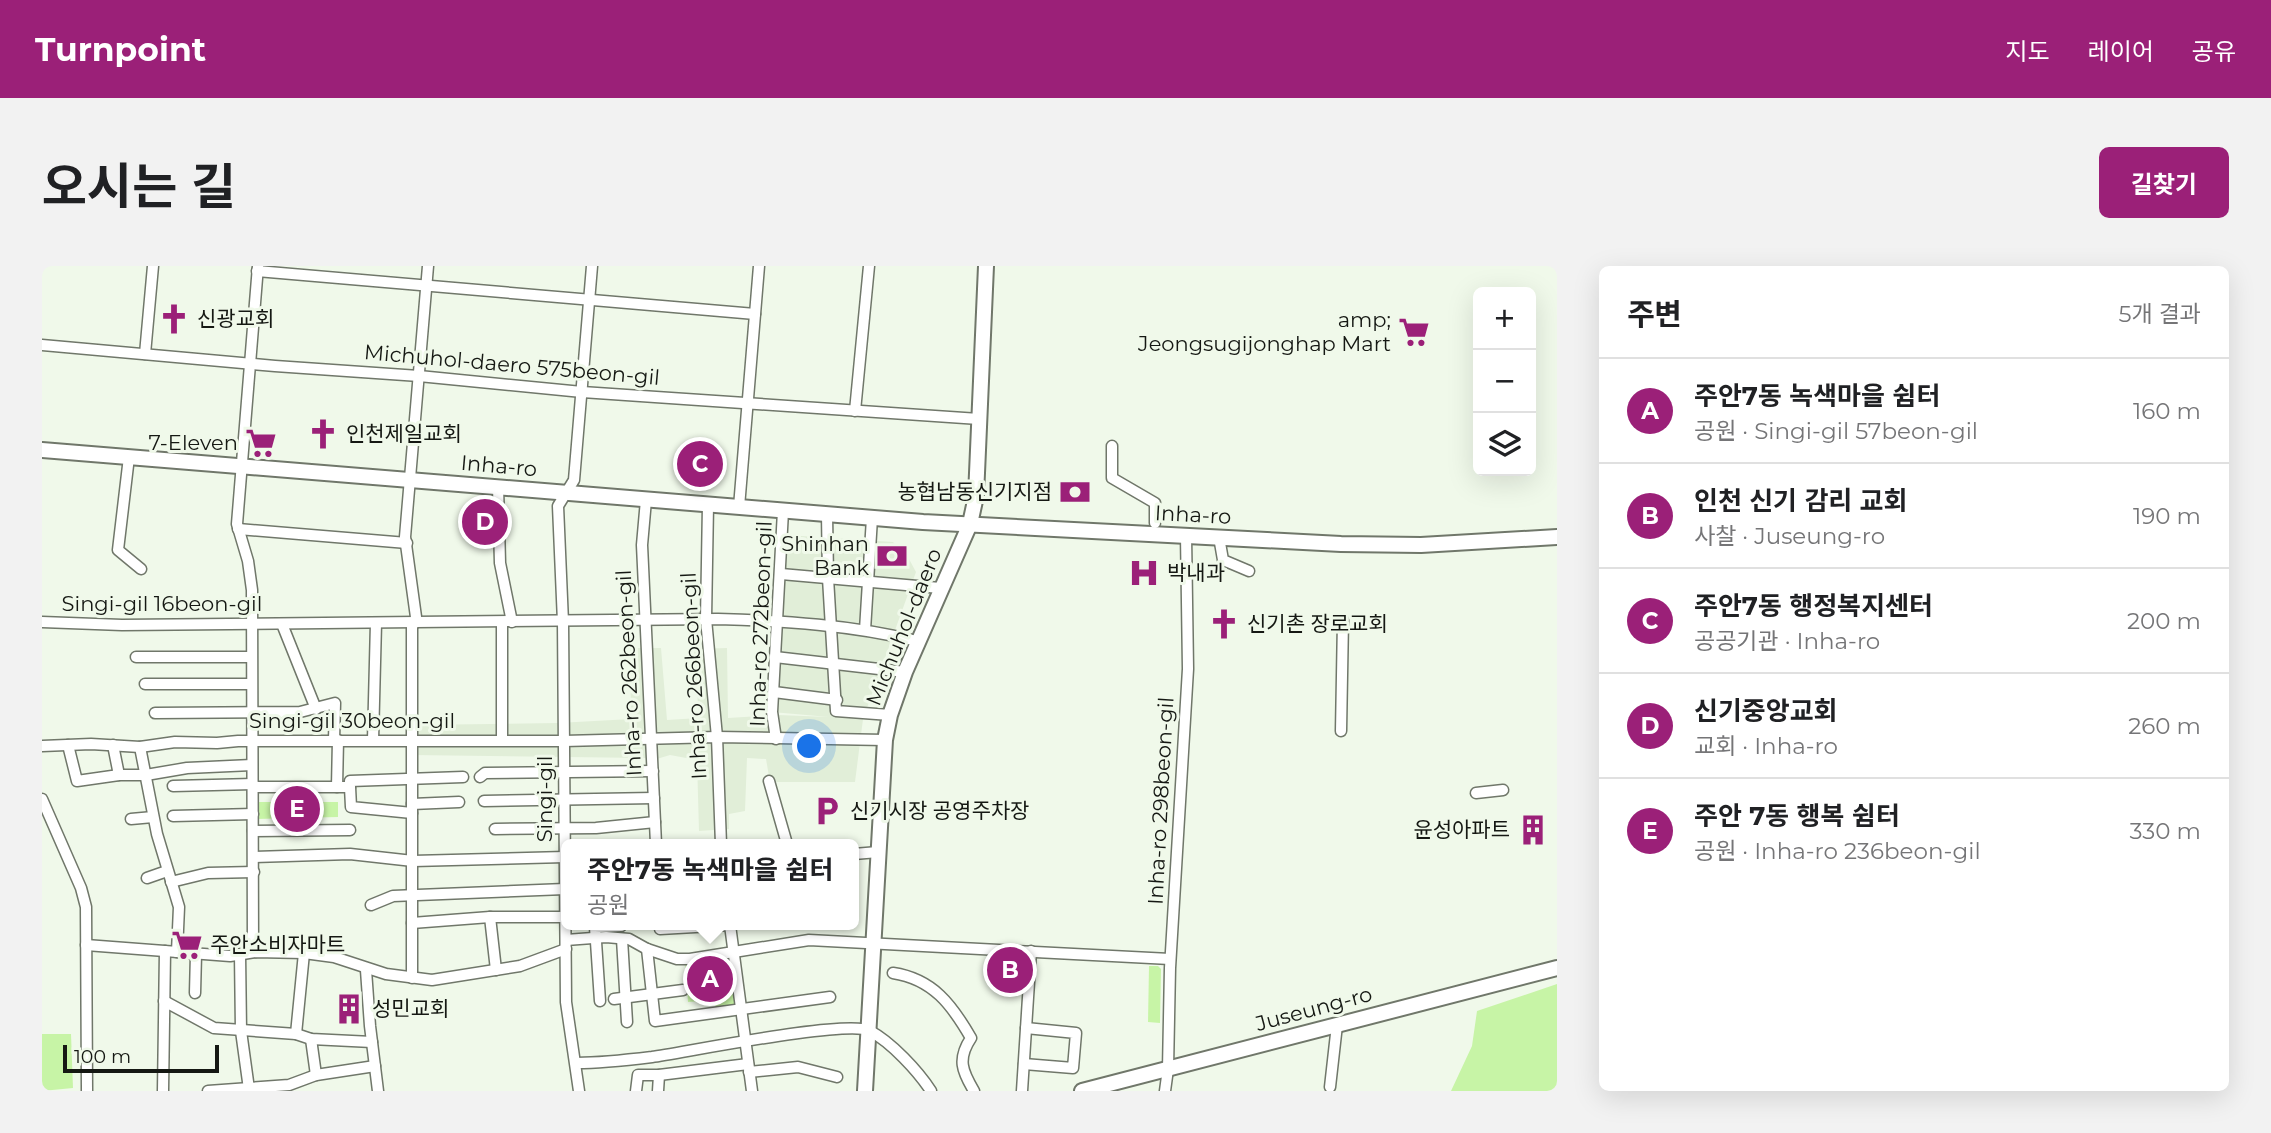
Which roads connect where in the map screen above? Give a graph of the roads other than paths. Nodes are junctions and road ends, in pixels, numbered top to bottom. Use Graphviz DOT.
graph roads {
  1 [pos="153,266"];
  2 [pos="428,266"];
  3 [pos="592,266"];
  4 [pos="759,266"];
  5 [pos="869,266"];
  6 [pos="986,266"];
  7 [pos="257,269"];
  8 [pos="426,286"];
  9 [pos="590,300"];
  10 [pos="755,314"];
  11 [pos="42,345"];
  12 [pos="145,354"];
  13 [pos="250,364"];
  14 [pos="419,376"];
  15 [pos="582,392"];
  16 [pos="747,403"];
  17 [pos="855,411"];
  18 [pos="979,419"];
  19 [pos="1112,446"];
  20 [pos="42,450"];
  21 [pos="129,457"];
  22 [pos="242,458"];
  23 [pos="411,479"];
  24 [pos="498,486"];
  25 [pos="566,493"];
  26 [pos="646,500"];
  27 [pos="708,505"];
  28 [pos="738,507"];
  29 [pos="783,511"];
  30 [pos="827,514"];
  31 [pos="872,518"];
  32 [pos="1155,523"];
  33 [pos="970,524"];
  34 [pos="238,529"];
  35 [pos="1186,535"];
  36 [pos="1219,537"];
  37 [pos="1557,537"];
  38 [pos="407,543"];
  39 [pos="141,569"];
  40 [pos="1249,570"];
  41 [pos="781,574"];
  42 [pos="828,578"];
  43 [pos="869,582"];
  44 [pos="940,588"];
  45 [pos="706,619"];
  46 [pos="644,620"];
  47 [pos="1343,620"];
  48 [pos="778,621"];
  49 [pos="42,622"];
  50 [pos="507,622"];
  51 [pos="563,622"];
  52 [pos="376,623"];
  53 [pos="413,623"];
  54 [pos="251,624"];
  55 [pos="282,624"];
  56 [pos="832,626"];
  57 [pos="865,630"];
  58 [pos="917,641"];
  59 [pos="136,657"];
  60 [pos="251,657"];
  61 [pos="775,657"];
  62 [pos="834,664"];
  63 [pos="905,672"];
  64 [pos="145,684"];
  65 [pos="251,684"];
  66 [pos="774,692"];
  67 [pos="837,700"];
  68 [pos="316,709"];
  69 [pos="252,712"];
  70 [pos="155,713"];
  71 [pos="890,715"];
  72 [pos="1341,731"];
  73 [pos="717,737"];
  74 [pos="411,739"];
  75 [pos="652,739"];
  76 [pos="776,739"];
  77 [pos="336,740"];
  78 [pos="373,740"];
  79 [pos="502,740"];
  80 [pos="885,740"];
  81 [pos="252,741"];
  82 [pos="564,741"];
  83 [pos="68,745"];
  84 [pos="113,745"];
  85 [pos="42,746"];
  86 [pos="140,747"];
  87 [pos="253,765"];
  88 [pos="564,771"];
  89 [pos="653,771"];
  90 [pos="119,775"];
  91 [pos="146,775"];
  92 [pos="463,777"];
  93 [pos="480,777"];
  94 [pos="411,780"];
  95 [pos="769,781"];
  96 [pos="173,786"];
  97 [pos="253,786"];
  98 [pos="337,787"];
  99 [pos="350,787"];
  100 [pos="1503,790"];
  101 [pos="1476,793"];
  102 [pos="565,798"];
  103 [pos="654,798"];
  104 [pos="42,799"];
  105 [pos="484,801"];
  106 [pos="459,802"];
  107 [pos="412,808"];
  108 [pos="253,814"];
  109 [pos="173,816"];
  110 [pos="153,817"];
  111 [pos="131,819"];
  112 [pos="655,822"];
  113 [pos="565,829"];
  114 [pos="350,830"];
  115 [pos="495,830"];
  116 [pos="253,831"];
  117 [pos="565,839"];
  118 [pos="656,839"];
  119 [pos="721,839"];
  120 [pos="786,839"];
  121 [pos="878,852"];
  122 [pos="859,854"];
  123 [pos="254,857"];
  124 [pos="561,858"];
  125 [pos="413,861"];
  126 [pos="167,871"];
  127 [pos="254,872"];
  128 [pos="146,878"];
  129 [pos="170,882"];
  130 [pos="561,884"];
  131 [pos="413,896"];
  132 [pos="371,905"];
  133 [pos="490,917"];
  134 [pos="561,917"];
  135 [pos="412,923"];
  136 [pos="565,930"];
  137 [pos="595,930"];
  138 [pos="660,930"];
  139 [pos="730,930"];
  140 [pos="596,938"];
  141 [pos="622,939"];
  142 [pos="874,943"];
  143 [pos="86,945"];
  144 [pos="566,945"];
  145 [pos="647,949"];
  146 [pos="165,951"];
  147 [pos="732,951"];
  148 [pos="1031,951"];
  149 [pos="177,952"];
  150 [pos="255,952"];
  151 [pos="662,952"];
  152 [pos="304,953"];
  153 [pos="196,954"];
  154 [pos="240,954"];
  155 [pos="1170,959"];
  156 [pos="1557,968"];
  157 [pos="366,970"];
  158 [pos="496,970"];
  159 [pos="893,973"];
  160 [pos="412,978"];
  161 [pos="683,989"];
  162 [pos="195,993"];
  163 [pos="652,993"];
  164 [pos="830,997"];
  165 [pos="620,999"];
  166 [pos="164,1001"];
  167 [pos="600,1001"];
  168 [pos="741,1009"];
  169 [pos="627,1021"];
  170 [pos="1337,1025"];
  171 [pos="1026,1028"];
  172 [pos="869,1029"];
  173 [pos="240,1031"];
  174 [pos="296,1034"];
  175 [pos="310,1039"];
  176 [pos="372,1042"];
  177 [pos="745,1042"];
  178 [pos="577,1063"];
  179 [pos="1024,1064"];
  180 [pos="375,1066"];
  181 [pos="749,1068"];
  182 [pos="1168,1069"];
  183 [pos="316,1075"];
  184 [pos="659,1075"];
  185 [pos="837,1077"];
  186 [pos="1330,1087"];
  187 [pos="289,1088"];
  188 [pos="249,1089"];
  189 [pos="222,1090"];
  190 [pos="87,1091"];
  191 [pos="163,1091"];
  192 [pos="208,1091"];
  193 [pos="378,1091"];
  194 [pos="579,1091"];
  195 [pos="636,1091"];
  196 [pos="658,1091"];
  197 [pos="752,1091"];
  198 [pos="865,1091"];
  199 [pos="931,1091"];
  200 [pos="974,1091"];
  201 [pos="1022,1091"];
  202 [pos="1082,1091"];
  203 [pos="1165,1091"];
  1 -- 12 [label="street"];
  2 -- 8 [label="street"];
  3 -- 9 [label="street"];
  4 -- 10 [label="street"];
  5 -- 17 [label="street"];
  6 -- 18 [label="main road, Michuhol-daero"];
  7 -- 8 [label="street"];
  7 -- 13 [label="street"];
  8 -- 9 [label="street"];
  8 -- 14 [label="street"];
  9 -- 10 [label="street"];
  9 -- 15 [label="street"];
  10 -- 16 [label="street"];
  11 -- 12 [label="street, Michuhol-daero 575beon-gil"];
  12 -- 13 [label="street, Michuhol-daero 575beon-gil"];
  13 -- 14 [label="street, Michuhol-daero 575beon-gil"];
  13 -- 22 [label="street"];
  14 -- 15 [label="street, Michuhol-daero 575beon-gil"];
  14 -- 23 [label="street"];
  15 -- 16 [label="street, Michuhol-daero 575beon-gil"];
  15 -- 25 [label="street"];
  16 -- 17 [label="street, Michuhol-daero 575beon-gil"];
  16 -- 28 [label="street"];
  17 -- 18 [label="street, Michuhol-daero 575beon-gil"];
  18 -- 33 [label="main road, Michuhol-daero"];
  19 -- 32 [label="street"];
  20 -- 21 [label="main road, Inha-ro"];
  21 -- 22 [label="main road, Inha-ro"];
  21 -- 39 [label="street"];
  22 -- 23 [label="main road, Inha-ro"];
  22 -- 34 [label="street"];
  23 -- 24 [label="main road, Inha-ro"];
  23 -- 38 [label="street"];
  24 -- 25 [label="main road, Inha-ro"];
  24 -- 50 [label="street"];
  25 -- 26 [label="main road, Inha-ro"];
  25 -- 51 [label="street, Singi-gil"];
  26 -- 27 [label="main road, Inha-ro"];
  26 -- 46 [label="street, Inha-ro 262beon-gil"];
  27 -- 28 [label="main road, Inha-ro"];
  27 -- 45 [label="street, Inha-ro 266beon-gil"];
  28 -- 29 [label="main road, Inha-ro"];
  29 -- 30 [label="main road, Inha-ro"];
  29 -- 41 [label="street, Inha-ro 272beon-gil"];
  30 -- 31 [label="main road, Inha-ro"];
  30 -- 42 [label="street"];
  31 -- 33 [label="main road, Inha-ro"];
  31 -- 43 [label="street"];
  33 -- 35 [label="main road, Inha-ro"];
  33 -- 44 [label="main road, Michuhol-daero"];
  34 -- 38 [label="street"];
  34 -- 54 [label="street"];
  35 -- 36 [label="main road, Inha-ro"];
  35 -- 155 [label="street, Inha-ro 298beon-gil"];
  36 -- 37 [label="main road, Inha-ro"];
  36 -- 40 [label="street"];
  38 -- 53 [label="street"];
  41 -- 42 [label="street"];
  41 -- 48 [label="street, Inha-ro 272beon-gil"];
  42 -- 43 [label="street"];
  42 -- 56 [label="street"];
  43 -- 44 [label="street"];
  43 -- 57 [label="street"];
  44 -- 58 [label="main road, Michuhol-daero"];
  45 -- 46 [label="street, Singi-gil 16beon-gil"];
  45 -- 48 [label="street, Singi-gil 16beon-gil"];
  45 -- 73 [label="street, Inha-ro 266beon-gil"];
  46 -- 51 [label="street, Singi-gil 16beon-gil"];
  46 -- 75 [label="street, Inha-ro 262beon-gil"];
  47 -- 72 [label="street"];
  48 -- 56 [label="street, Singi-gil 16beon-gil"];
  48 -- 61 [label="street, Inha-ro 272beon-gil"];
  49 -- 54 [label="street, Singi-gil 16beon-gil"];
  50 -- 51 [label="street, Singi-gil 16beon-gil"];
  50 -- 53 [label="street, Singi-gil 16beon-gil"];
  50 -- 79 [label="street"];
  51 -- 82 [label="street, Singi-gil"];
  52 -- 53 [label="street, Singi-gil 16beon-gil"];
  52 -- 55 [label="street, Singi-gil 16beon-gil"];
  52 -- 78 [label="street"];
  53 -- 74 [label="street"];
  54 -- 55 [label="street, Singi-gil 16beon-gil"];
  54 -- 60 [label="street"];
  55 -- 68 [label="street, Singi-gil 16beon-gil"];
  56 -- 57 [label="street, Singi-gil 16beon-gil"];
  56 -- 62 [label="street"];
  57 -- 58 [label="street, Singi-gil 16beon-gil"];
  58 -- 63 [label="main road, Michuhol-daero"];
  59 -- 60 [label="street"];
  60 -- 65 [label="street"];
  61 -- 62 [label="street"];
  61 -- 66 [label="street, Inha-ro 272beon-gil"];
  62 -- 63 [label="street"];
  62 -- 67 [label="street"];
  63 -- 71 [label="main road, Michuhol-daero"];
  64 -- 65 [label="street"];
  65 -- 69 [label="street"];
  66 -- 67 [label="street"];
  66 -- 76 [label="street, Inha-ro 272beon-gil"];
  67 -- 71 [label="street"];
  68 -- 69 [label="street"];
  68 -- 77 [label="street"];
  69 -- 70 [label="street"];
  69 -- 81 [label="street"];
  71 -- 80 [label="main road, Michuhol-daero"];
  73 -- 75 [label="street, Singi-gil 30beon-gil"];
  73 -- 76 [label="street, Singi-gil 30beon-gil"];
  73 -- 119 [label="street, Inha-ro 266beon-gil"];
  74 -- 78 [label="street, Singi-gil 30beon-gil"];
  74 -- 79 [label="street, Singi-gil 30beon-gil"];
  74 -- 94 [label="street"];
  75 -- 82 [label="street, Singi-gil 30beon-gil"];
  75 -- 89 [label="street, Inha-ro 262beon-gil"];
  76 -- 80 [label="street"];
  77 -- 78 [label="street, Singi-gil 30beon-gil"];
  77 -- 81 [label="street, Singi-gil 30beon-gil"];
  77 -- 98 [label="street"];
  79 -- 82 [label="street, Singi-gil 30beon-gil"];
  80 -- 121 [label="main road, Michuhol-daero"];
  81 -- 86 [label="street, Singi-gil 30beon-gil"];
  81 -- 87 [label="street"];
  82 -- 88 [label="street, Singi-gil"];
  83 -- 84 [label="street, Singi-gil 30beon-gil"];
  83 -- 85 [label="street, Singi-gil 30beon-gil"];
  83 -- 90 [label="street"];
  84 -- 86 [label="street, Singi-gil 30beon-gil"];
  84 -- 90 [label="street"];
  86 -- 91 [label="street"];
  87 -- 91 [label="street"];
  87 -- 97 [label="street"];
  88 -- 89 [label="street"];
  88 -- 93 [label="street"];
  88 -- 102 [label="street, Singi-gil"];
  89 -- 103 [label="street, Inha-ro 262beon-gil"];
  90 -- 91 [label="street"];
  91 -- 110 [label="street"];
  92 -- 94 [label="street"];
  94 -- 99 [label="street"];
  94 -- 107 [label="street"];
  95 -- 120 [label="street"];
  96 -- 97 [label="street"];
  97 -- 98 [label="street"];
  97 -- 108 [label="street"];
  98 -- 99 [label="street"];
  99 -- 107 [label="street"];
  100 -- 101 [label="street"];
  102 -- 103 [label="street"];
  102 -- 105 [label="street"];
  102 -- 113 [label="street, Singi-gil"];
  103 -- 112 [label="street, Inha-ro 262beon-gil"];
  104 -- 143 [label="street"];
  106 -- 107 [label="street"];
  107 -- 125 [label="street"];
  108 -- 109 [label="street"];
  108 -- 116 [label="street"];
  110 -- 111 [label="street"];
  110 -- 126 [label="street"];
  112 -- 113 [label="street"];
  112 -- 118 [label="street, Inha-ro 262beon-gil"];
  113 -- 115 [label="street"];
  113 -- 117 [label="street, Singi-gil"];
  114 -- 116 [label="street"];
  116 -- 123 [label="street"];
  121 -- 122 [label="street"];
  121 -- 142 [label="main road, Michuhol-daero"];
  123 -- 125 [label="street"];
  123 -- 127 [label="street"];
  124 -- 125 [label="street"];
  125 -- 131 [label="street"];
  126 -- 128 [label="street"];
  126 -- 129 [label="street"];
  127 -- 129 [label="street"];
  127 -- 150 [label="street"];
  129 -- 149 [label="street"];
  130 -- 131 [label="street"];
  131 -- 132 [label="street"];
  131 -- 135 [label="street"];
  133 -- 134 [label="street"];
  133 -- 135 [label="street"];
  133 -- 158 [label="street"];
  135 -- 160 [label="street"];
  136 -- 144 [label="street, Singi-gil"];
  137 -- 140 [label="street"];
  138 -- 151 [label="street"];
  139 -- 147 [label="street"];
  140 -- 141 [label="street"];
  140 -- 144 [label="street"];
  140 -- 167 [label="street"];
  141 -- 145 [label="street"];
  141 -- 165 [label="street"];
  142 -- 147 [label="street"];
  142 -- 148 [label="street"];
  142 -- 172 [label="main road, Michuhol-daero"];
  143 -- 146 [label="street"];
  143 -- 190 [label="street"];
  144 -- 158 [label="street"];
  144 -- 178 [label="street, Singi-gil"];
  145 -- 151 [label="street"];
  145 -- 163 [label="street"];
  146 -- 149 [label="street"];
  146 -- 166 [label="street"];
  147 -- 151 [label="street"];
  147 -- 168 [label="street"];
  148 -- 155 [label="street"];
  148 -- 171 [label="street"];
  149 -- 153 [label="street"];
  150 -- 152 [label="street"];
  150 -- 154 [label="street"];
  152 -- 157 [label="street"];
  152 -- 174 [label="street"];
  153 -- 154 [label="street"];
  153 -- 162 [label="street"];
  154 -- 173 [label="street"];
  155 -- 182 [label="street, Inha-ro 298beon-gil"];
  156 -- 170 [label="main road, Juseung-ro"];
  157 -- 160 [label="street"];
  157 -- 176 [label="street"];
  158 -- 160 [label="street"];
  159 -- 200 [label="street"];
  161 -- 163 [label="street"];
  163 -- 165 [label="street"];
  163 -- 168 [label="street"];
  164 -- 168 [label="street"];
  165 -- 169 [label="street"];
  166 -- 173 [label="street"];
  166 -- 191 [label="street"];
  168 -- 177 [label="street"];
  170 -- 182 [label="main road, Juseung-ro"];
  170 -- 186 [label="street"];
  171 -- 179 [label="street"];
  171 -- 179 [label="street"];
  172 -- 177 [label="street"];
  172 -- 198 [label="main road, Michuhol-daero"];
  172 -- 199 [label="street"];
  173 -- 174 [label="street"];
  173 -- 188 [label="street"];
  174 -- 175 [label="street"];
  175 -- 176 [label="street"];
  175 -- 183 [label="street"];
  176 -- 180 [label="street"];
  177 -- 178 [label="street"];
  177 -- 181 [label="street"];
  178 -- 194 [label="street, Singi-gil"];
  179 -- 201 [label="street"];
  180 -- 183 [label="street"];
  180 -- 193 [label="street"];
  181 -- 184 [label="street"];
  181 -- 185 [label="street"];
  181 -- 197 [label="street"];
  182 -- 202 [label="main road, Juseung-ro"];
  182 -- 203 [label="street, Inha-ro 298beon-gil"];
  183 -- 187 [label="street"];
  184 -- 195 [label="street"];
  184 -- 196 [label="street"];
  187 -- 188 [label="street"];
  188 -- 189 [label="street"];
  189 -- 192 [label="street"];
}
